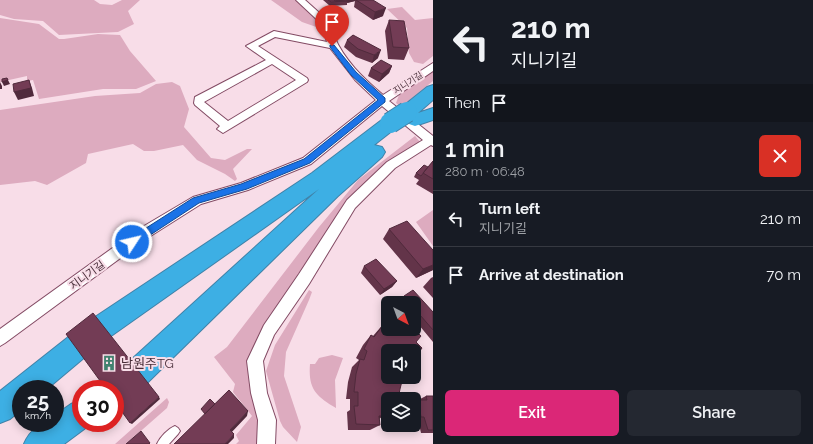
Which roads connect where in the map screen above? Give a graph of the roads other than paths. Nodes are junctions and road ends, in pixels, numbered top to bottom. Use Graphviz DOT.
graph roads {
  1 [pos="300,0"];
  2 [pos="332,46"];
  3 [pos="272,60"];
  4 [pos="433,66"];
  5 [pos="433,91"];
  6 [pos="433,95"];
  7 [pos="383,100"];
  8 [pos="433,106"];
  9 [pos="433,114"];
  10 [pos="403,122"];
  11 [pos="432,141"];
  12 [pos="0,338"];
  13 [pos="35,380"];
  14 [pos="124,384"];
  15 [pos="12,399"];
  16 [pos="0,409"];
  17 [pos="72,420"];
  18 [pos="175,432"];
  19 [pos="39,444"];
  20 [pos="162,444"];
  21 [pos="266,444"];
  1 -- 2 [label="street"];
  2 -- 3 [label="street"];
  2 -- 7 [label="street, 지니기길"];
  3 -- 3 [label="street"];
  4 -- 7 [label="street, 지니기길"];
  5 -- 10 [label="highway"];
  6 -- 10 [label="highway"];
  7 -- 11 [label="street, 지니기길"];
  7 -- 12 [label="street, 지니기길"];
  8 -- 10 [label="highway"];
  9 -- 10 [label="highway"];
  10 -- 13 [label="highway"];
  10 -- 14 [label="highway"];
  11 -- 21 [label="street"];
  15 -- 16 [label="highway"];
  17 -- 19 [label="highway"];
  18 -- 20 [label="lane"];
}
